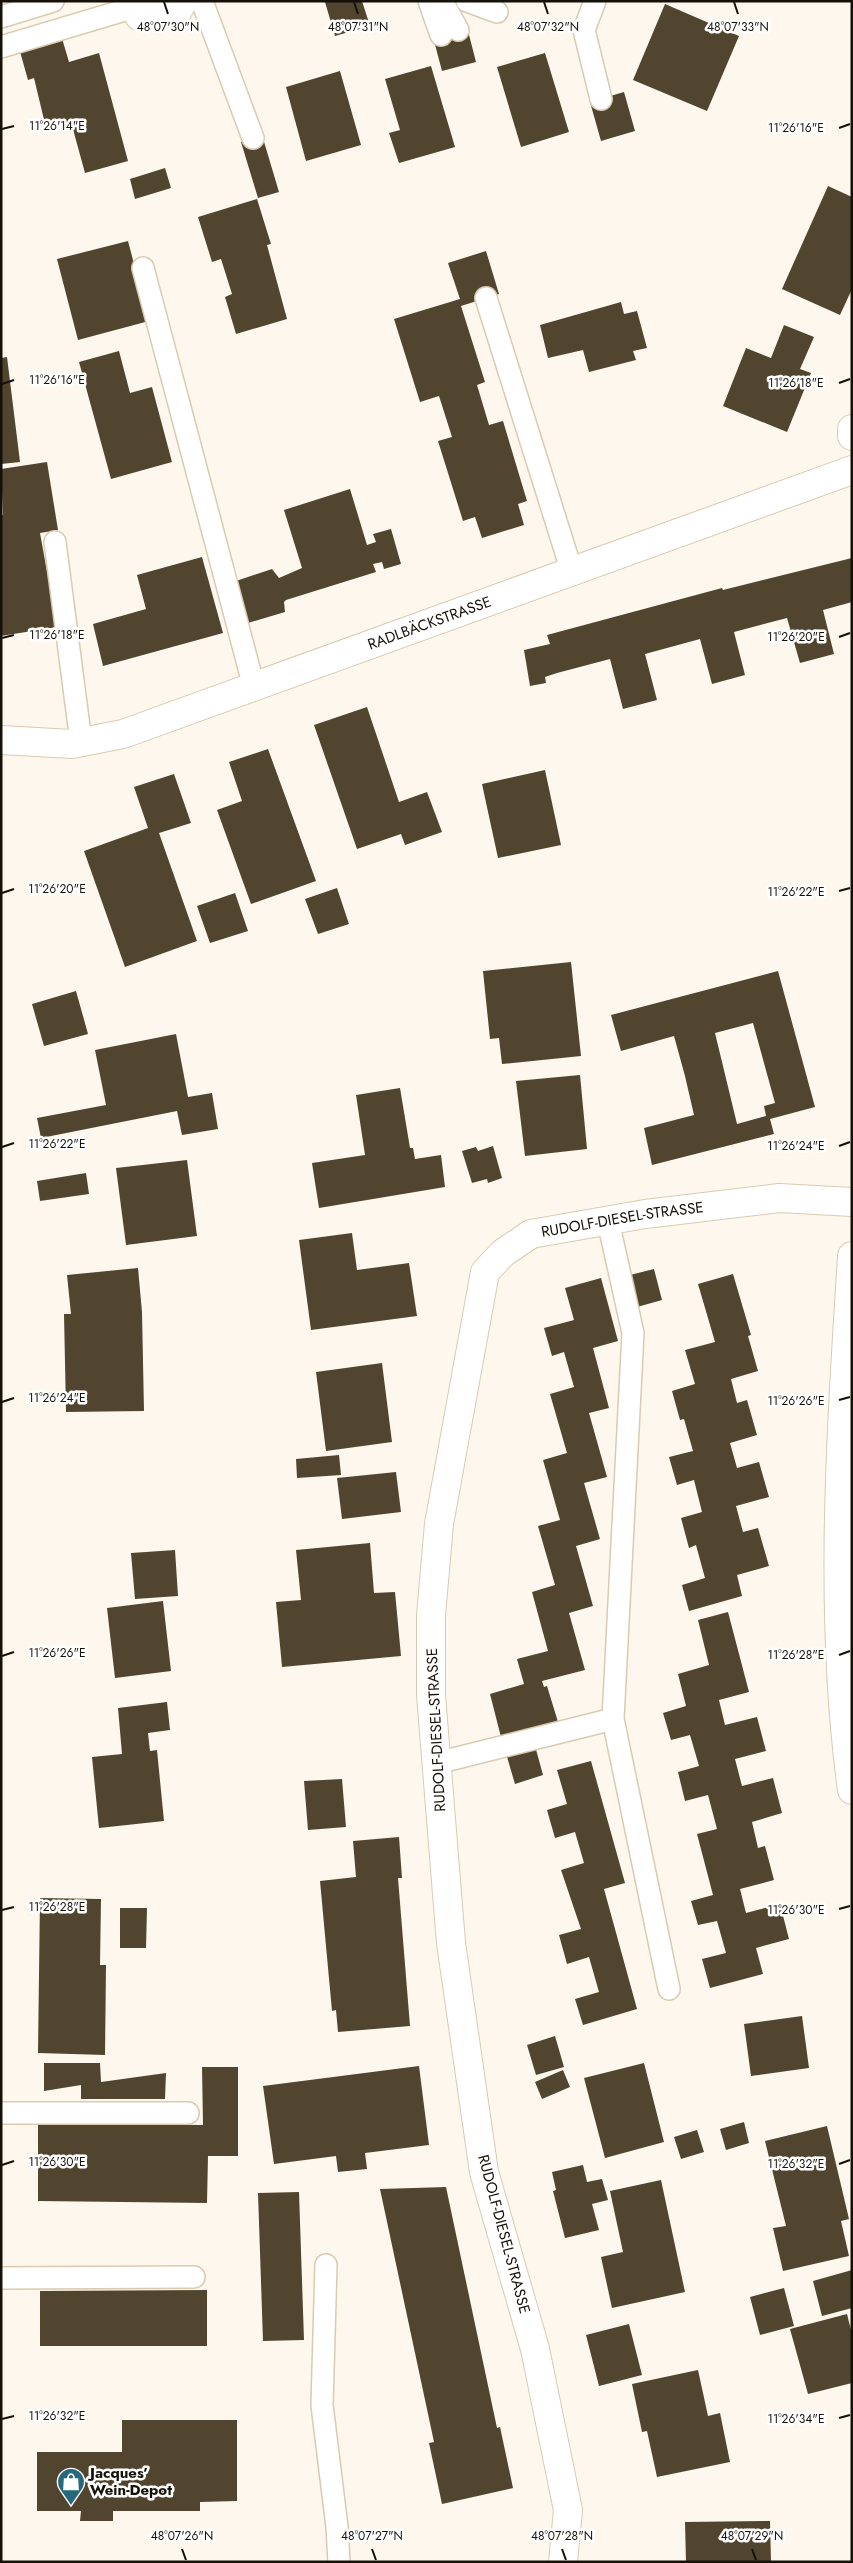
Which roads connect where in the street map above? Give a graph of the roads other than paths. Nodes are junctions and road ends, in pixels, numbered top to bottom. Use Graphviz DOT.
graph roads {
  1 [pos="53,1"];
  2 [pos="183,1"];
  3 [pos="202,1"];
  4 [pos="429,1"];
  5 [pos="442,1"];
  6 [pos="467,1"];
  7 [pos="595,1"];
  8 [pos="146,2"];
  9 [pos="497,12"];
  10 [pos="1,17"];
  11 [pos="1,47"];
  12 [pos="601,99"];
  13 [pos="253,138"];
  14 [pos="143,268"];
  15 [pos="486,298"];
  16 [pos="852,429"];
  17 [pos="852,436"];
  18 [pos="852,470"];
  19 [pos="55,542"];
  20 [pos="572,572"];
  21 [pos="254,687"];
  22 [pos="1,740"];
  23 [pos="81,742"];
  24 [pos="852,1202"];
  25 [pos="608,1221"];
  26 [pos="852,1256"];
  27 [pos="845,1623"];
  28 [pos="614,1719"];
  29 [pos="437,1763"];
  30 [pos="852,1790"];
  31 [pos="669,1989"];
  32 [pos="1,2112"];
  33 [pos="188,2113"];
  34 [pos="326,2265"];
  35 [pos="194,2277"];
  36 [pos="1,2278"];
  37 [pos="339,2562"];
  38 [pos="563,2562"];
  1 -- 10 [label="lane"];
  2 -- 8 [label="street"];
  3 -- 13 [label="lane"];
  4 -- 5 [label="lane"];
  6 -- 9 [label="lane"];
  7 -- 12 [label="lane"];
  8 -- 11 [label="lane"];
  14 -- 21 [label="lane"];
  15 -- 20 [label="lane"];
  16 -- 17 [label="street"];
  18 -- 20 [label="street, RADLBÄCKSTRASSE"];
  19 -- 23 [label="lane"];
  20 -- 21 [label="street, RADLBÄCKSTRASSE"];
  21 -- 23 [label="street, RADLBÄCKSTRASSE"];
  22 -- 23 [label="street, RADLBÄCKSTRASSE"];
  24 -- 25 [label="street, RUDOLF-DIESEL-STRASSE"];
  25 -- 28 [label="lane"];
  25 -- 29 [label="street, RUDOLF-DIESEL-STRASSE"];
  26 -- 27 [label="street"];
  27 -- 30 [label="street"];
  28 -- 29 [label="lane"];
  28 -- 31 [label="lane"];
  29 -- 38 [label="street, RUDOLF-DIESEL-STRASSE"];
  32 -- 33 [label="lane"];
  34 -- 37 [label="lane"];
  35 -- 36 [label="lane"];
}
